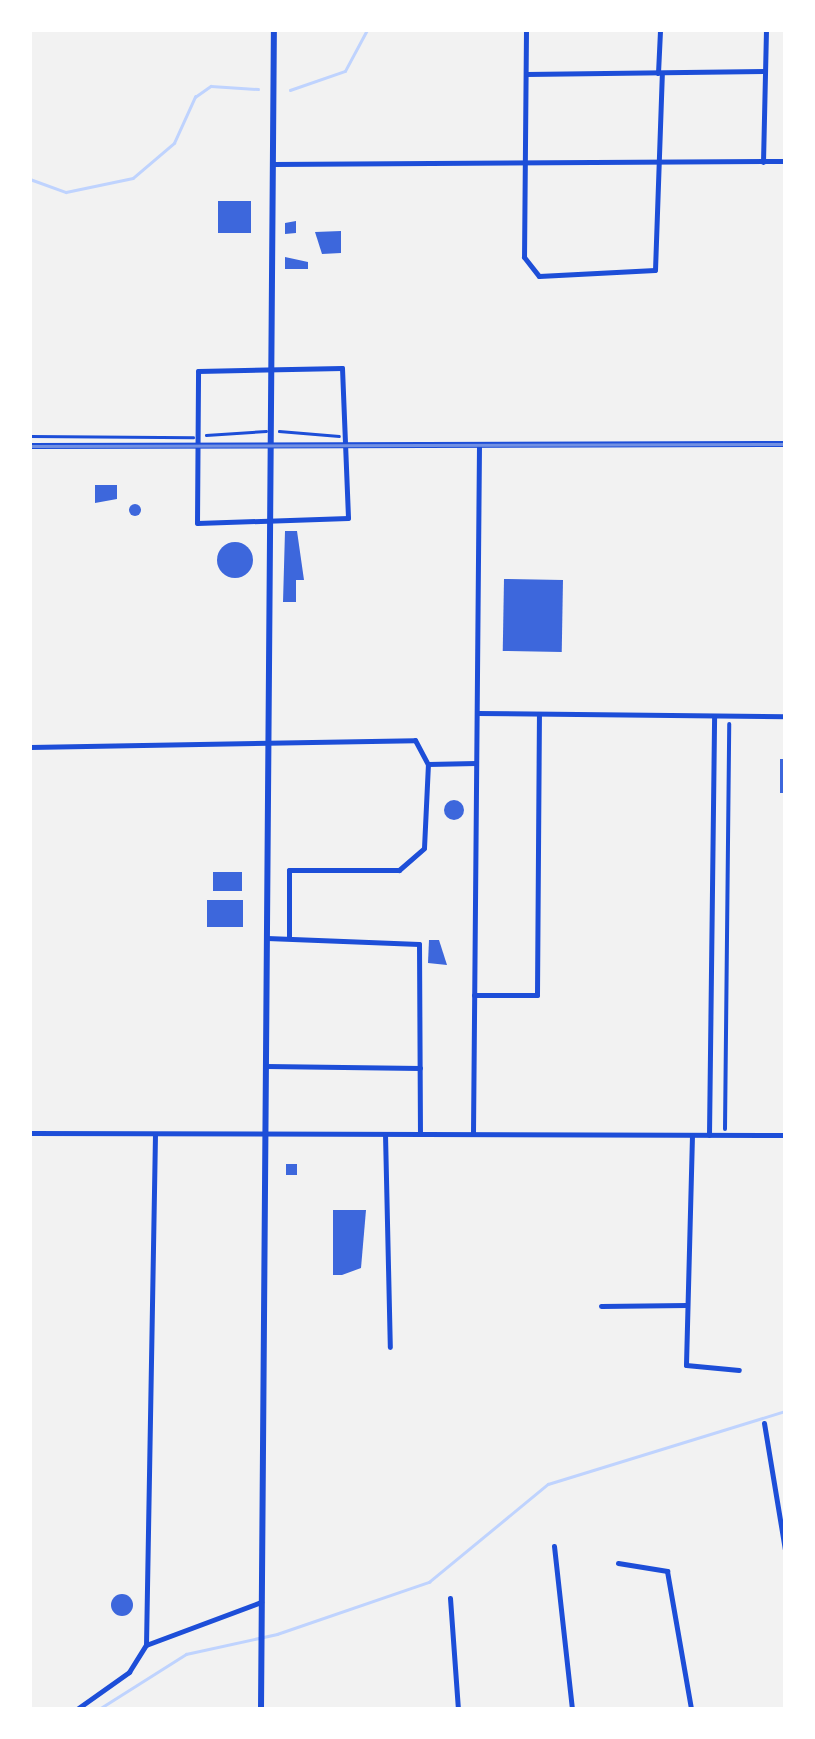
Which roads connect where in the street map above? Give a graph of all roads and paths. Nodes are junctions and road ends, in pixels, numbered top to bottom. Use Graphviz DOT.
graph roads {
  1 [pos="274,30"];
  2 [pos="526,30"];
  3 [pos="660,30"];
  4 [pos="766,30"];
  5 [pos="766,71"];
  6 [pos="660,73"];
  7 [pos="526,74"];
  8 [pos="785,161"];
  9 [pos="763,162"];
  10 [pos="273,164"];
  11 [pos="525,165"];
  12 [pos="662,166"];
  13 [pos="272,368"];
  14 [pos="263,430"];
  15 [pos="278,431"];
  16 [pos="203,434"];
  17 [pos="30,436"];
  18 [pos="345,436"];
  19 [pos="191,437"];
  20 [pos="785,444"];
  21 [pos="30,446"];
  22 [pos="194,446"];
  23 [pos="272,446"];
  24 [pos="349,446"];
  25 [pos="478,446"];
  26 [pos="270,523"];
  27 [pos="477,713"];
  28 [pos="539,714"];
  29 [pos="714,716"];
  30 [pos="785,716"];
  31 [pos="729,724"];
  32 [pos="30,747"];
  33 [pos="269,748"];
  34 [pos="476,763"];
  35 [pos="428,764"];
  36 [pos="710,886"];
  37 [pos="727,886"];
  38 [pos="268,938"];
  39 [pos="289,938"];
  40 [pos="474,994"];
  41 [pos="266,1066"];
  42 [pos="420,1068"];
  43 [pos="709,1102"];
  44 [pos="725,1102"];
  45 [pos="725,1129"];
  46 [pos="30,1133"];
  47 [pos="154,1134"];
  48 [pos="266,1134"];
  49 [pos="384,1134"];
  50 [pos="420,1134"];
  51 [pos="473,1134"];
  52 [pos="692,1135"];
  53 [pos="708,1135"];
  54 [pos="785,1135"];
  55 [pos="687,1305"];
  56 [pos="601,1306"];
  57 [pos="390,1347"];
  58 [pos="739,1370"];
  59 [pos="764,1423"];
  60 [pos="554,1546"];
  61 [pos="785,1550"];
  62 [pos="618,1563"];
  63 [pos="450,1598"];
  64 [pos="262,1602"];
  65 [pos="146,1645"];
  66 [pos="77,1709"];
  67 [pos="261,1709"];
  68 [pos="458,1709"];
  69 [pos="572,1709"];
  70 [pos="691,1709"];
  1 -- 10 [label="main road"];
  2 -- 7 [label="street"];
  3 -- 6 [label="street"];
  4 -- 5 [label="street"];
  5 -- 6 [label="street"];
  5 -- 9 [label="street"];
  6 -- 7 [label="street"];
  6 -- 12 [label="street"];
  7 -- 11 [label="street"];
  8 -- 9 [label="street"];
  9 -- 12 [label="street"];
  10 -- 11 [label="street"];
  10 -- 13 [label="main road"];
  11 -- 12 [label="street"];
  11 -- 12 [label="street"];
  13 -- 22 [label="street"];
  13 -- 23 [label="main road"];
  13 -- 24 [label="street"];
  14 -- 16 [label="path"];
  15 -- 18 [label="path"];
  17 -- 19 [label="path"];
  20 -- 25 [label="main road"];
  21 -- 22 [label="main road"];
  22 -- 23 [label="main road"];
  22 -- 26 [label="street"];
  23 -- 24 [label="main road"];
  23 -- 26 [label="main road"];
  24 -- 25 [label="main road"];
  24 -- 26 [label="street"];
  25 -- 27 [label="street"];
  26 -- 33 [label="main road"];
  27 -- 28 [label="street"];
  27 -- 34 [label="street"];
  28 -- 29 [label="street"];
  28 -- 40 [label="street"];
  29 -- 30 [label="street"];
  29 -- 36 [label="street"];
  31 -- 37 [label="street"];
  32 -- 33 [label="street"];
  33 -- 35 [label="street"];
  33 -- 38 [label="main road"];
  34 -- 35 [label="street"];
  34 -- 40 [label="street"];
  35 -- 39 [label="street"];
  36 -- 37 [label="street"];
  36 -- 43 [label="street"];
  37 -- 44 [label="street"];
  38 -- 39 [label="street"];
  38 -- 41 [label="main road"];
  39 -- 42 [label="street"];
  40 -- 51 [label="street"];
  41 -- 42 [label="street"];
  41 -- 48 [label="main road"];
  42 -- 50 [label="street"];
  43 -- 44 [label="street"];
  43 -- 53 [label="street"];
  44 -- 45 [label="street"];
  46 -- 47 [label="street"];
  47 -- 48 [label="street"];
  47 -- 65 [label="street"];
  48 -- 49 [label="street"];
  48 -- 64 [label="main road"];
  49 -- 50 [label="street"];
  49 -- 57 [label="street"];
  50 -- 51 [label="street"];
  51 -- 52 [label="street"];
  52 -- 53 [label="street"];
  52 -- 55 [label="street"];
  53 -- 54 [label="street"];
  55 -- 56 [label="street"];
  55 -- 58 [label="street"];
  59 -- 61 [label="street"];
  60 -- 69 [label="street"];
  62 -- 70 [label="street"];
  63 -- 68 [label="street"];
  64 -- 65 [label="street"];
  64 -- 67 [label="main road"];
  65 -- 66 [label="street"];
}
